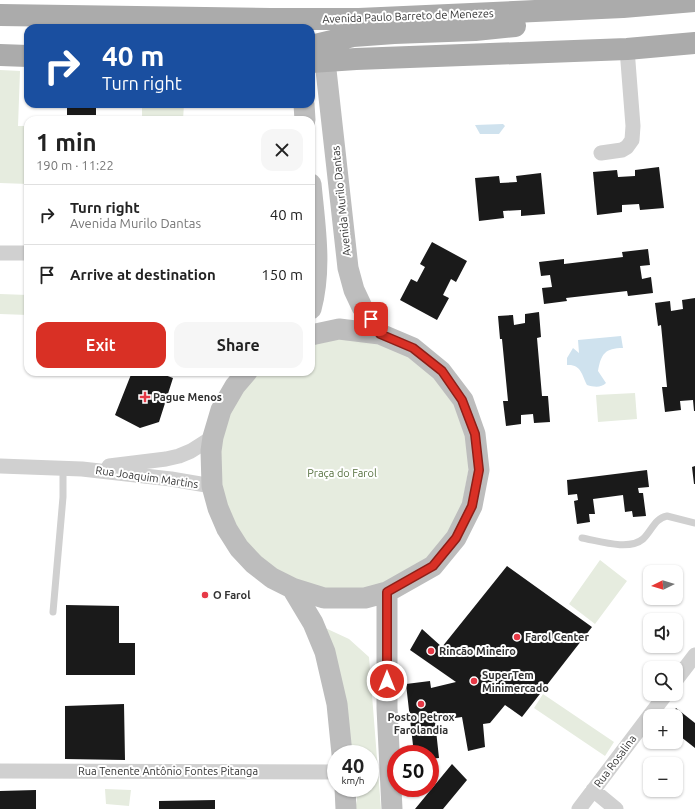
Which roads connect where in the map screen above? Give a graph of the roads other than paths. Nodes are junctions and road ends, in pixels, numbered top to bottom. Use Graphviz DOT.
graph roads {
  1 [pos="695,1"];
  2 [pos="623,7"];
  3 [pos="0,15"];
  4 [pos="278,23"];
  5 [pos="695,43"];
  6 [pos="627,49"];
  7 [pos="315,54"];
  8 [pos="315,54"];
  9 [pos="0,55"];
  10 [pos="24,56"];
  11 [pos="315,60"];
  12 [pos="601,153"];
  13 [pos="0,253"];
  14 [pos="24,254"];
  15 [pos="315,270"];
  16 [pos="315,289"];
  17 [pos="315,334"];
  18 [pos="380,334"];
  19 [pos="244,376"];
  20 [pos="213,436"];
  21 [pos="0,466"];
  22 [pos="63,468"];
  23 [pos="82,469"];
  24 [pos="212,486"];
  25 [pos="695,523"];
  26 [pos="582,538"];
  27 [pos="292,588"];
  28 [pos="387,592"];
  29 [pos="53,612"];
  30 [pos="695,655"];
  31 [pos="683,671"];
  32 [pos="661,701"];
  33 [pos="341,745"];
  34 [pos="0,771"];
  35 [pos="327,772"];
  36 [pos="593,790"];
  37 [pos="345,797"];
  38 [pos="346,809"];
  39 [pos="392,809"];
  40 [pos="579,809"];
  41 [pos="616,809"];
  1 -- 2 [label="main road, Avenida Paulo Barreto de Menezes"];
  2 -- 4 [label="main road, Avenida Paulo Barreto de Menezes"];
  2 -- 7 [label="main road"];
  3 -- 4 [label="main road, Avenida Paulo Barreto de Menezes"];
  5 -- 6 [label="main road"];
  6 -- 8 [label="main road"];
  6 -- 12 [label="street"];
  9 -- 10 [label="main road"];
  11 -- 18 [label="main road, Avenida Murilo Dantas"];
  13 -- 14 [label="street"];
  15 -- 16 [label="main road"];
  17 -- 18 [label="main road"];
  18 -- 28 [label="main road"];
  19 -- 20 [label="main road"];
  20 -- 23 [label="street, Rua Joaquim Martins"];
  20 -- 24 [label="main road"];
  21 -- 22 [label="street, Rua Joaquim Martins"];
  22 -- 23 [label="street, Rua Joaquim Martins"];
  22 -- 29 [label="lane"];
  23 -- 24 [label="street, Rua Joaquim Martins"];
  24 -- 27 [label="main road"];
  25 -- 26 [label="lane"];
  27 -- 28 [label="main road"];
  27 -- 33 [label="main road"];
  28 -- 39 [label="main road"];
  30 -- 31 [label="street"];
  32 -- 36 [label="street, Rua Rosalina"];
  34 -- 35 [label="street, Rua Tenente Antônio Fontes Pitanga"];
  36 -- 40 [label="street, Rua Rosalina"];
  36 -- 41 [label="street"];
  37 -- 38 [label="main road"];
}
